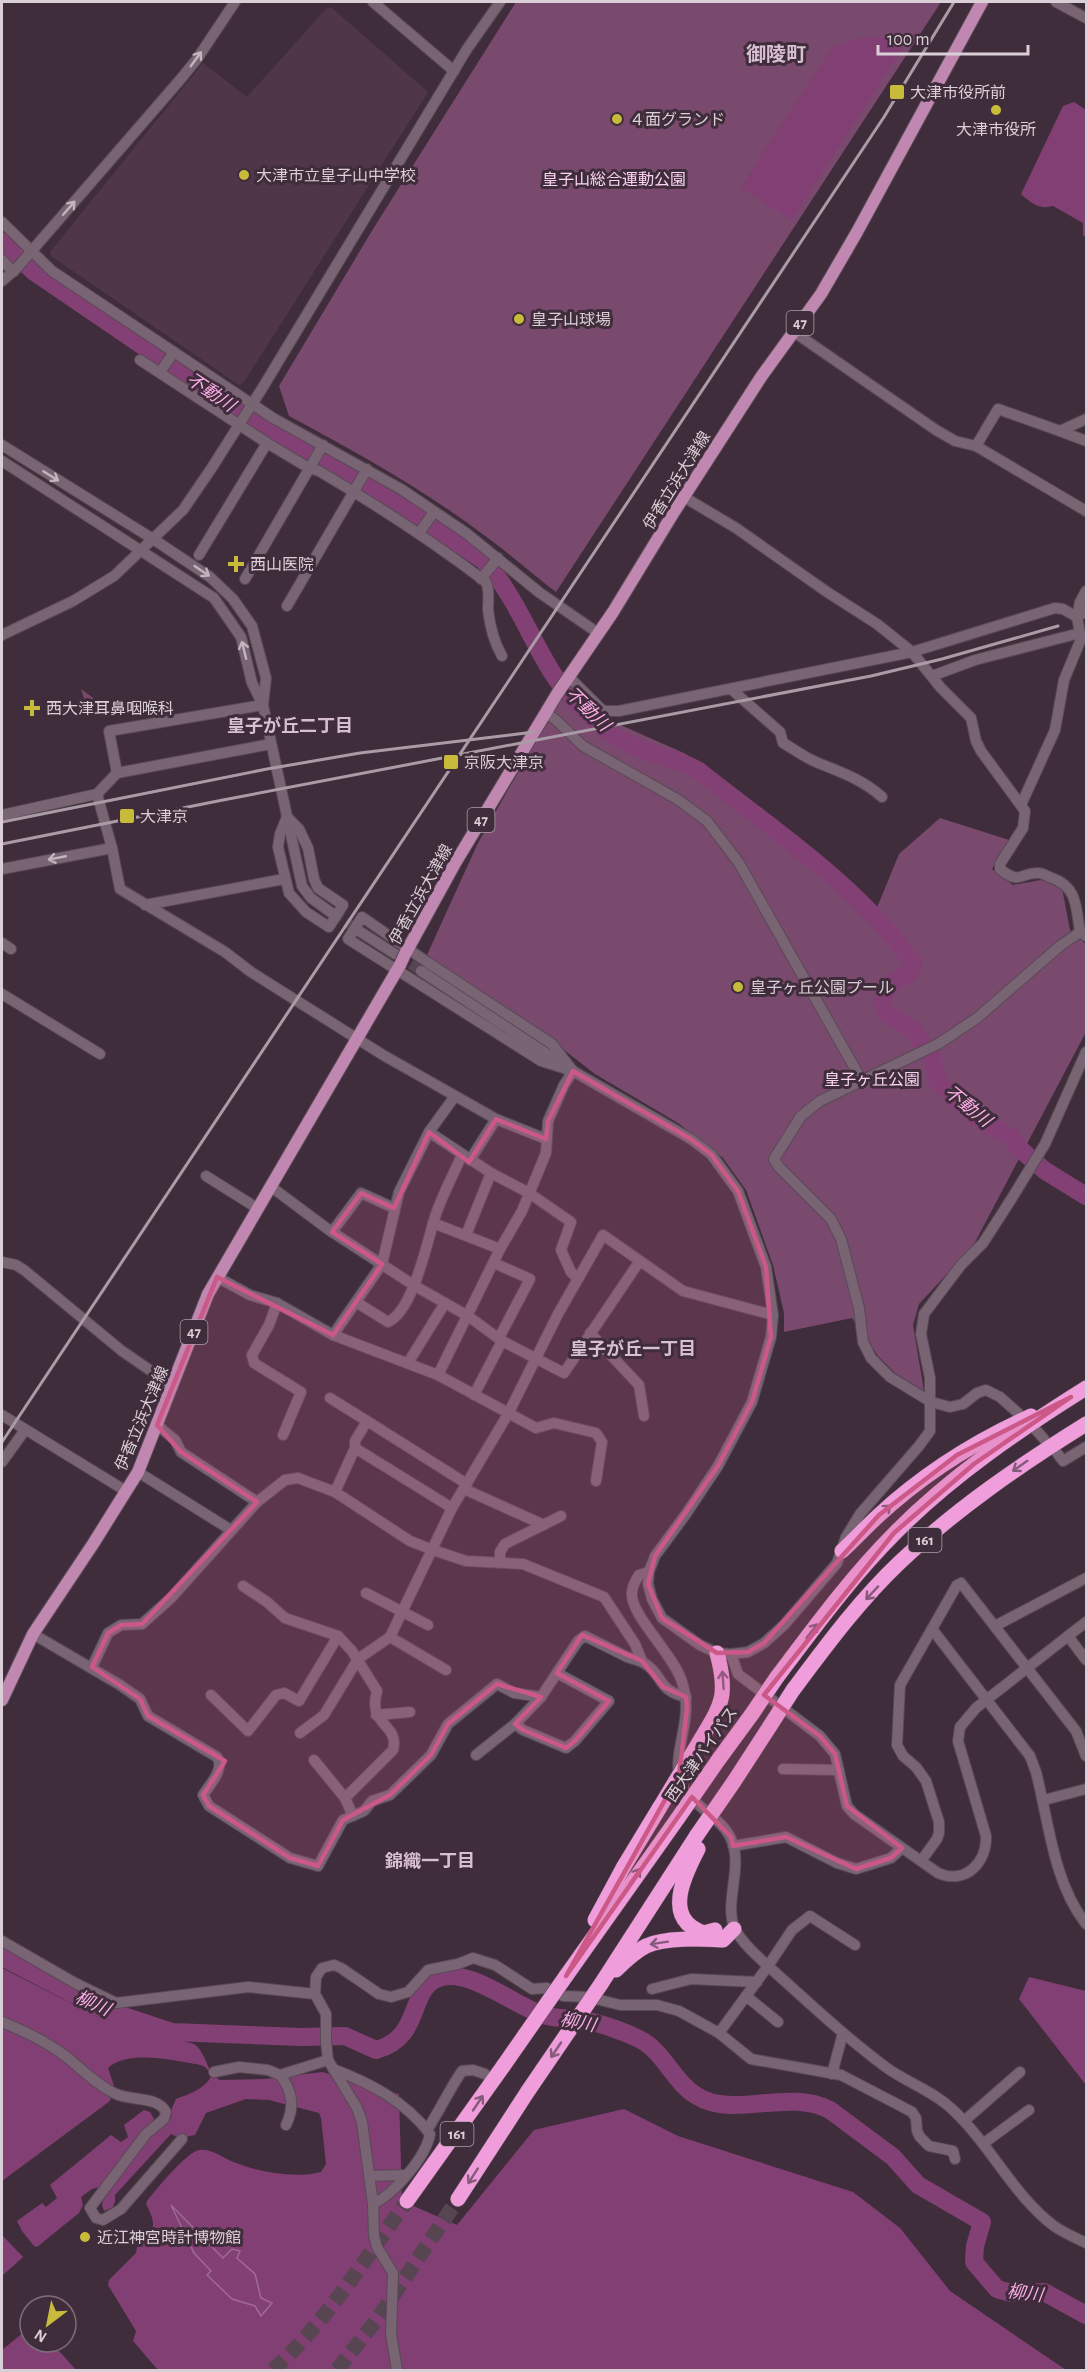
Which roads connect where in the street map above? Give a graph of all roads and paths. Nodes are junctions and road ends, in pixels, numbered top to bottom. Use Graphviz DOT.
graph roads {
  1 [pos="235,2"];
  2 [pos="373,2"];
  3 [pos="981,2"];
  4 [pos="1056,2"];
  5 [pos="497,3"];
  6 [pos="1086,18"];
  7 [pos="454,70"];
  8 [pos="2,222"];
  9 [pos="29,254"];
  10 [pos="2,260"];
  11 [pos="15,271"];
  12 [pos="2,281"];
  13 [pos="794,332"];
  14 [pos="174,352"];
  15 [pos="140,360"];
  16 [pos="160,372"];
  17 [pos="251,406"];
  18 [pos="1086,419"];
  19 [pos="239,425"];
  20 [pos="1060,431"];
  21 [pos="1086,441"];
  22 [pos="267,443"];
  23 [pos="2,445"];
  24 [pos="323,445"];
  25 [pos="976,446"];
  26 [pos="2,461"];
  27 [pos="309,467"];
  28 [pos="367,469"];
  29 [pos="355,492"];
  30 [pos="684,498"];
  31 [pos="1086,511"];
  32 [pos="434,512"];
  33 [pos="420,532"];
  34 [pos="153,538"];
  35 [pos="141,550"];
  36 [pos="200,555"];
  37 [pos="498,559"];
  38 [pos="482,578"];
  39 [pos="245,579"];
  40 [pos="1086,591"];
  41 [pos="287,606"];
  42 [pos="1082,614"];
  43 [pos="598,633"];
  44 [pos="1080,633"];
  45 [pos="2,635"];
  46 [pos="912,652"];
  47 [pos="502,656"];
  48 [pos="932,676"];
  49 [pos="568,677"];
  50 [pos="731,688"];
  51 [pos="263,705"];
  52 [pos="546,713"];
  53 [pos="271,744"];
  54 [pos="117,773"];
  55 [pos="98,794"];
  56 [pos="882,797"];
  57 [pos="1021,805"];
  58 [pos="2,815"];
  59 [pos="287,817"];
  60 [pos="112,848"];
  61 [pos="2,869"];
  62 [pos="284,879"];
  63 [pos="145,905"];
  64 [pos="333,914"];
  65 [pos="359,931"];
  66 [pos="1083,934"];
  67 [pos="401,958"];
  68 [pos="421,971"];
  69 [pos="2,994"];
  70 [pos="356,1038"];
  71 [pos="1086,1052"];
  72 [pos="100,1054"];
  73 [pos="573,1071"];
  74 [pos="862,1081"];
  75 [pos="455,1096"];
  76 [pos="496,1119"];
  77 [pos="429,1132"];
  78 [pos="546,1139"];
  79 [pos="466,1158"];
  80 [pos="491,1173"];
  81 [pos="206,1176"];
  82 [pos="270,1186"];
  83 [pos="529,1192"];
  84 [pos="257,1208"];
  85 [pos="394,1208"];
  86 [pos="433,1223"];
  87 [pos="332,1232"];
  88 [pos="466,1235"];
  89 [pos="500,1249"];
  90 [pos="2,1262"];
  91 [pos="639,1262"];
  92 [pos="494,1263"];
  93 [pos="382,1264"];
  94 [pos="218,1277"];
  95 [pos="578,1279"];
  96 [pos="415,1286"];
  97 [pos="356,1302"];
  98 [pos="277,1303"];
  99 [pos="445,1303"];
  100 [pos="772,1315"];
  101 [pos="468,1316"];
  102 [pos="590,1333"];
  103 [pos="333,1335"];
  104 [pos="501,1340"];
  105 [pos="537,1358"];
  106 [pos="408,1363"];
  107 [pos="438,1375"];
  108 [pos="173,1386"];
  109 [pos="1086,1388"];
  110 [pos="474,1395"];
  111 [pos="1071,1397"];
  112 [pos="330,1398"];
  113 [pos="931,1402"];
  114 [pos="1018,1413"];
  115 [pos="508,1414"];
  116 [pos="2,1415"];
  117 [pos="645,1416"];
  118 [pos="367,1420"];
  119 [pos="1086,1424"];
  120 [pos="158,1425"];
  121 [pos="25,1430"];
  122 [pos="1036,1430"];
  123 [pos="283,1435"];
  124 [pos="1044,1439"];
  125 [pos="1086,1447"];
  126 [pos="356,1448"];
  127 [pos="1057,1453"];
  128 [pos="2,1462"];
  129 [pos="138,1472"];
  130 [pos="596,1481"];
  131 [pos="465,1486"];
  132 [pos="126,1491"];
  133 [pos="335,1492"];
  134 [pos="256,1502"];
  135 [pos="452,1508"];
  136 [pos="561,1516"];
  137 [pos="544,1525"];
  138 [pos="231,1530"];
  139 [pos="433,1550"];
  140 [pos="842,1551"];
  141 [pos="500,1563"];
  142 [pos="649,1572"];
  143 [pos="1086,1578"];
  144 [pos="243,1586"];
  145 [pos="366,1593"];
  146 [pos="403,1612"];
  147 [pos="1086,1622"];
  148 [pos="428,1625"];
  149 [pos="995,1626"];
  150 [pos="932,1629"];
  151 [pos="33,1634"];
  152 [pos="338,1636"];
  153 [pos="1068,1636"];
  154 [pos="390,1637"];
  155 [pos="724,1653"];
  156 [pos="358,1659"];
  157 [pos="1086,1660"];
  158 [pos="642,1661"];
  159 [pos="92,1667"];
  160 [pos="1027,1668"];
  161 [pos="446,1670"];
  162 [pos="557,1673"];
  163 [pos="211,1695"];
  164 [pos="541,1697"];
  165 [pos="686,1697"];
  166 [pos="2,1700"];
  167 [pos="987,1700"];
  168 [pos="410,1712"];
  169 [pos="376,1715"];
  170 [pos="515,1724"];
  171 [pos="300,1733"];
  172 [pos="476,1755"];
  173 [pos="1086,1756"];
  174 [pos="314,1760"];
  175 [pos="783,1769"];
  176 [pos="839,1770"];
  177 [pos="1086,1789"];
  178 [pos="345,1798"];
  179 [pos="1044,1800"];
  180 [pos="353,1816"];
  181 [pos="700,1836"];
  182 [pos="733,1846"];
  183 [pos="902,1848"];
  184 [pos="921,1861"];
  185 [pos="1086,1924"];
  186 [pos="734,1929"];
  187 [pos="2,1941"];
  188 [pos="855,1945"];
  189 [pos="768,1966"];
  190 [pos="566,1976"];
  191 [pos="757,1982"];
  192 [pos="601,1984"];
  193 [pos="651,1989"];
  194 [pos="315,1994"];
  195 [pos="746,1996"];
  196 [pos="2,2022"];
  197 [pos="778,2022"];
  198 [pos="719,2033"];
  199 [pos="843,2033"];
  200 [pos="331,2064"];
  201 [pos="214,2072"];
  202 [pos="1020,2072"];
  203 [pos="485,2074"];
  204 [pos="832,2074"];
  205 [pos="280,2075"];
  206 [pos="1029,2110"];
  207 [pos="964,2121"];
  208 [pos="286,2125"];
  209 [pos="427,2130"];
  210 [pos="182,2139"];
  211 [pos="984,2144"];
  212 [pos="954,2159"];
  213 [pos="405,2175"];
  214 [pos="369,2176"];
  215 [pos="458,2199"];
  216 [pos="407,2201"];
  217 [pos="373,2204"];
  218 [pos="1086,2243"];
  219 [pos="397,2370"];
  9 -- 1 [label="street, one-way"];
  2 -- 7 [label="street"];
  3 -- 13 [label="main road, 伊香立浜大津線 / 47"];
  4 -- 6 [label="street"];
  5 -- 7 [label="street"];
  7 -- 17 [label="street"];
  8 -- 9 [label="street"];
  9 -- 11 [label="street"];
  9 -- 14 [label="street"];
  10 -- 11 [label="street"];
  11 -- 12 [label="street"];
  13 -- 25 [label="street"];
  13 -- 30 [label="main road, 伊香立浜大津線 / 47"];
  14 -- 16 [label="street"];
  14 -- 17 [label="street"];
  15 -- 16 [label="street"];
  16 -- 19 [label="street"];
  17 -- 19 [label="street"];
  17 -- 24 [label="street"];
  18 -- 20 [label="street"];
  19 -- 22 [label="street"];
  19 -- 34 [label="street"];
  20 -- 21 [label="street"];
  20 -- 25 [label="street"];
  22 -- 27 [label="street"];
  22 -- 36 [label="street"];
  23 -- 34 [label="street, one-way"];
  24 -- 27 [label="street"];
  24 -- 28 [label="street"];
  25 -- 31 [label="street"];
  26 -- 35 [label="street"];
  27 -- 29 [label="street"];
  27 -- 39 [label="street"];
  28 -- 29 [label="street"];
  28 -- 32 [label="street"];
  29 -- 33 [label="street"];
  29 -- 41 [label="street"];
  30 -- 43 [label="main road, 伊香立浜大津線 / 47"];
  30 -- 46 [label="street"];
  32 -- 33 [label="street"];
  32 -- 37 [label="street"];
  33 -- 38 [label="street"];
  34 -- 35 [label="street"];
  34 -- 51 [label="street, one-way"];
  35 -- 45 [label="street"];
  51 -- 35 [label="street, one-way"];
  37 -- 38 [label="street"];
  37 -- 43 [label="street"];
  38 -- 47 [label="street"];
  40 -- 42 [label="street"];
  42 -- 44 [label="street"];
  42 -- 46 [label="street"];
  43 -- 49 [label="main road, 伊香立浜大津線 / 47"];
  44 -- 48 [label="street"];
  44 -- 57 [label="street"];
  46 -- 48 [label="street"];
  46 -- 50 [label="street"];
  48 -- 57 [label="street"];
  49 -- 50 [label="street"];
  49 -- 52 [label="main road, 伊香立浜大津線 / 47"];
  50 -- 56 [label="street"];
  51 -- 53 [label="street"];
  51 -- 54 [label="street"];
  52 -- 67 [label="main road, 伊香立浜大津線 / 47"];
  52 -- 74 [label="street"];
  53 -- 54 [label="street"];
  53 -- 59 [label="street"];
  54 -- 55 [label="street"];
  55 -- 58 [label="street"];
  55 -- 60 [label="street"];
  57 -- 66 [label="street"];
  59 -- 62 [label="street"];
  59 -- 62 [label="street"];
  59 -- 64 [label="street"];
  60 -- 61 [label="street, one-way"];
  60 -- 63 [label="street"];
  62 -- 63 [label="street"];
  63 -- 70 [label="street"];
  65 -- 67 [label="street"];
  66 -- 74 [label="street"];
  67 -- 67 [label="street"];
  67 -- 70 [label="main road, 伊香立浜大津線 / 47"];
  67 -- 73 [label="street"];
  67 -- 73 [label="street"];
  68 -- 73 [label="street"];
  69 -- 72 [label="street"];
  70 -- 75 [label="street"];
  70 -- 82 [label="main road, 伊香立浜大津線 / 47"];
  71 -- 113 [label="street"];
  73 -- 78 [label="street"];
  73 -- 100 [label="street"];
  74 -- 113 [label="street"];
  75 -- 76 [label="street"];
  75 -- 77 [label="street"];
  76 -- 78 [label="street"];
  76 -- 79 [label="street"];
  77 -- 79 [label="street"];
  77 -- 85 [label="street"];
  78 -- 83 [label="street"];
  79 -- 80 [label="street"];
  79 -- 86 [label="street"];
  80 -- 83 [label="street"];
  80 -- 88 [label="street"];
  81 -- 84 [label="street"];
  82 -- 84 [label="main road, 伊香立浜大津線 / 47"];
  82 -- 87 [label="street"];
  83 -- 89 [label="street"];
  83 -- 95 [label="street"];
  84 -- 94 [label="main road, 伊香立浜大津線 / 47"];
  85 -- 87 [label="street"];
  85 -- 93 [label="street"];
  86 -- 88 [label="street"];
  86 -- 96 [label="street"];
  87 -- 93 [label="street"];
  88 -- 89 [label="street"];
  89 -- 92 [label="street"];
  90 -- 108 [label="street"];
  91 -- 95 [label="street"];
  91 -- 100 [label="street"];
  91 -- 102 [label="street"];
  92 -- 101 [label="street"];
  92 -- 104 [label="street"];
  93 -- 96 [label="street"];
  93 -- 97 [label="street"];
  94 -- 98 [label="street"];
  94 -- 108 [label="main road, 伊香立浜大津線 / 47"];
  95 -- 105 [label="street"];
  96 -- 97 [label="street"];
  96 -- 99 [label="street"];
  97 -- 103 [label="street"];
  98 -- 103 [label="street"];
  98 -- 123 [label="street"];
  99 -- 101 [label="street"];
  99 -- 106 [label="street"];
  100 -- 142 [label="street"];
  101 -- 104 [label="street"];
  101 -- 107 [label="street"];
  102 -- 105 [label="street"];
  102 -- 117 [label="street"];
  103 -- 106 [label="street"];
  104 -- 105 [label="street"];
  104 -- 110 [label="street"];
  105 -- 115 [label="street"];
  106 -- 107 [label="street"];
  107 -- 110 [label="street"];
  108 -- 120 [label="main road, 伊香立浜大津線 / 47"];
  109 -- 111 [label="highway, 西大津バイパス / 161"];
  110 -- 115 [label="street"];
  140 -- 111 [label="highway, one-way"];
  190 -- 111 [label="highway, 西大津バイパス / 161, one-way, bridge"];
  112 -- 118 [label="street"];
  113 -- 114 [label="street"];
  113 -- 140 [label="street"];
  115 -- 130 [label="street"];
  115 -- 131 [label="street"];
  116 -- 121 [label="street"];
  118 -- 126 [label="street"];
  118 -- 131 [label="street"];
  119 -- 181 [label="highway, 161, one-way, bridge"];
  120 -- 129 [label="main road, 伊香立浜大津線 / 47"];
  120 -- 134 [label="street"];
  121 -- 128 [label="street"];
  121 -- 132 [label="street"];
  122 -- 124 [label="street"];
  125 -- 127 [label="street"];
  126 -- 133 [label="street"];
  126 -- 135 [label="street"];
  129 -- 132 [label="main road, 伊香立浜大津線 / 47"];
  129 -- 138 [label="street"];
  131 -- 135 [label="street"];
  131 -- 137 [label="street"];
  132 -- 151 [label="main road, 伊香立浜大津線 / 47"];
  133 -- 134 [label="street"];
  133 -- 139 [label="street"];
  134 -- 138 [label="street"];
  135 -- 139 [label="street"];
  136 -- 137 [label="street"];
  137 -- 141 [label="street"];
  138 -- 159 [label="street"];
  139 -- 141 [label="street"];
  139 -- 146 [label="street"];
  140 -- 155 [label="street"];
  141 -- 158 [label="street"];
  142 -- 155 [label="street"];
  142 -- 165 [label="street"];
  143 -- 149 [label="street"];
  144 -- 152 [label="street"];
  145 -- 146 [label="street"];
  146 -- 148 [label="street"];
  146 -- 154 [label="street"];
  147 -- 153 [label="street"];
  149 -- 150 [label="street"];
  149 -- 160 [label="street"];
  150 -- 167 [label="street"];
  150 -- 184 [label="street"];
  151 -- 159 [label="street"];
  151 -- 166 [label="main road, 伊香立浜大津線 / 47"];
  152 -- 156 [label="street"];
  152 -- 163 [label="street"];
  153 -- 157 [label="street"];
  153 -- 160 [label="street"];
  154 -- 156 [label="street"];
  154 -- 161 [label="street"];
  155 -- 176 [label="street"];
  190 -- 155 [label="highway, one-way, bridge"];
  156 -- 169 [label="street"];
  156 -- 171 [label="street"];
  158 -- 162 [label="street"];
  158 -- 165 [label="street"];
  159 -- 180 [label="street"];
  160 -- 167 [label="street"];
  160 -- 173 [label="street"];
  162 -- 164 [label="street"];
  162 -- 170 [label="street"];
  164 -- 170 [label="street"];
  164 -- 180 [label="street"];
  165 -- 182 [label="street"];
  167 -- 179 [label="street"];
  167 -- 184 [label="street"];
  168 -- 169 [label="street"];
  169 -- 178 [label="street"];
  170 -- 172 [label="street"];
  174 -- 178 [label="street"];
  175 -- 176 [label="street"];
  176 -- 183 [label="street"];
  177 -- 179 [label="street"];
  178 -- 180 [label="street"];
  179 -- 185 [label="street"];
  181 -- 186 [label="highway"];
  181 -- 192 [label="highway, 161"];
  182 -- 183 [label="street"];
  182 -- 186 [label="street"];
  183 -- 184 [label="street"];
  186 -- 189 [label="street"];
  186 -- 192 [label="highway, one-way"];
  187 -- 194 [label="street"];
  188 -- 189 [label="street"];
  189 -- 191 [label="street"];
  189 -- 199 [label="street"];
  216 -- 190 [label="highway, 西大津バイパス / 161, one-way, bridge"];
  191 -- 193 [label="street"];
  191 -- 195 [label="street"];
  192 -- 215 [label="highway, 161, one-way, bridge"];
  194 -- 198 [label="street"];
  194 -- 200 [label="street"];
  195 -- 197 [label="street"];
  195 -- 198 [label="street"];
  196 -- 210 [label="street"];
  198 -- 204 [label="street"];
  199 -- 204 [label="street"];
  199 -- 207 [label="street"];
  200 -- 205 [label="street"];
  200 -- 209 [label="street"];
  200 -- 214 [label="street"];
  201 -- 205 [label="street"];
  202 -- 207 [label="street"];
  203 -- 209 [label="street"];
  204 -- 212 [label="street"];
  205 -- 208 [label="street"];
  206 -- 211 [label="street"];
  207 -- 211 [label="street"];
  209 -- 213 [label="street"];
  211 -- 218 [label="street"];
  213 -- 214 [label="street"];
  213 -- 217 [label="street"];
  214 -- 217 [label="street"];
  217 -- 219 [label="street"];
}
